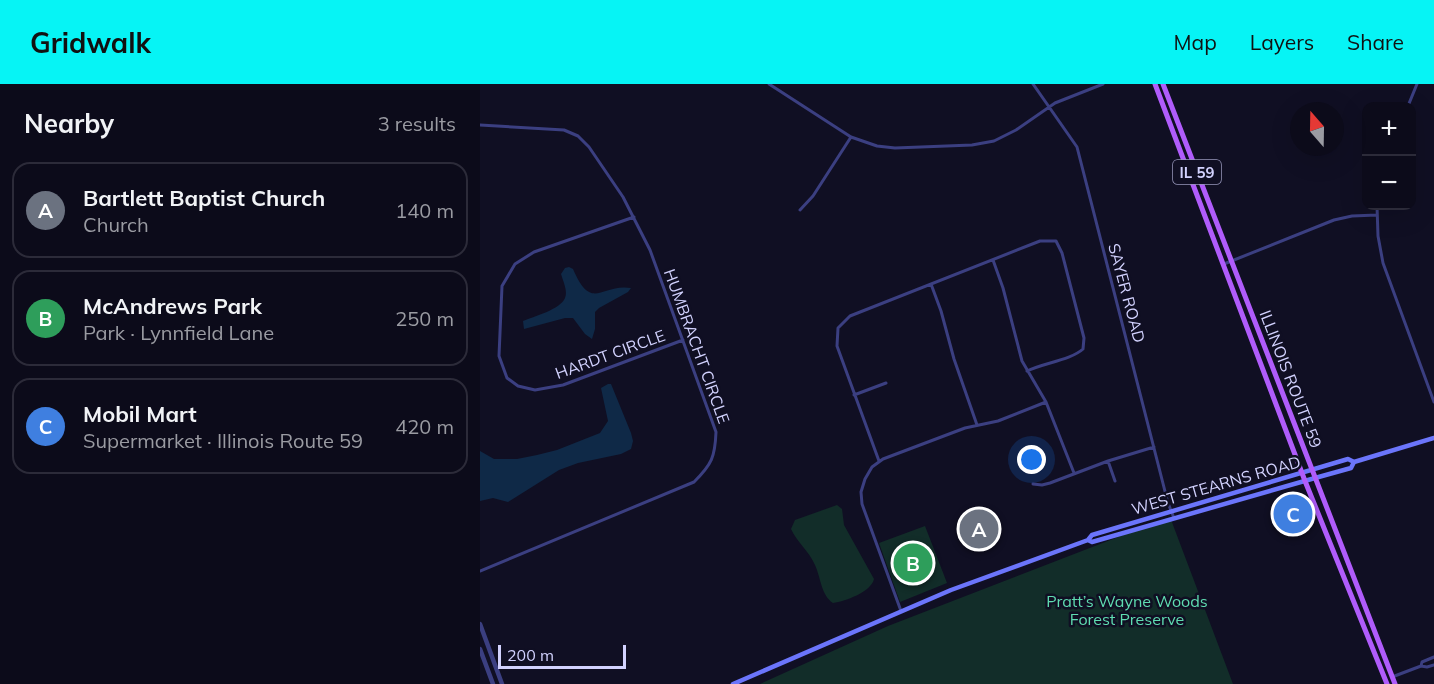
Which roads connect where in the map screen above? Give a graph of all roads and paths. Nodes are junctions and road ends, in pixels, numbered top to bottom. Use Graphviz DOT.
graph roads {
  1 [pos="769,84"];
  2 [pos="1034,84"];
  3 [pos="1102,84"];
  4 [pos="1155,84"];
  5 [pos="1163,84"];
  6 [pos="1417,84"];
  7 [pos="1410,102"];
  8 [pos="1049,107"];
  9 [pos="480,125"];
  10 [pos="851,137"];
  11 [pos="800,210"];
  12 [pos="1377,210"];
  13 [pos="1377,215"];
  14 [pos="634,217"];
  15 [pos="993,260"];
  16 [pos="1231,261"];
  17 [pos="1224,264"];
  18 [pos="931,284"];
  19 [pos="683,340"];
  20 [pos="1027,371"];
  21 [pos="886,382"];
  22 [pos="854,395"];
  23 [pos="1046,402"];
  24 [pos="1434,402"];
  25 [pos="977,425"];
  26 [pos="1434,438"];
  27 [pos="1154,447"];
  28 [pos="1108,460"];
  29 [pos="879,461"];
  30 [pos="1354,462"];
  31 [pos="1311,469"];
  32 [pos="1302,472"];
  33 [pos="1074,473"];
  34 [pos="1315,478"];
  35 [pos="1115,481"];
  36 [pos="1305,481"];
  37 [pos="1033,484"];
  38 [pos="1171,511"];
  39 [pos="1174,519"];
  40 [pos="1088,540"];
  41 [pos="480,571"];
  42 [pos="901,611"];
  43 [pos="480,624"];
  44 [pos="480,649"];
  45 [pos="1434,657"];
  46 [pos="1434,665"];
  47 [pos="1420,666"];
  48 [pos="1393,677"];
  49 [pos="1386,682"];
  50 [pos="493,684"];
  51 [pos="502,684"];
  52 [pos="733,684"];
  53 [pos="1395,684"];
  1 -- 10 [label="street"];
  2 -- 8 [label="street, SAYER ROAD"];
  3 -- 8 [label="street"];
  4 -- 17 [label="main road, ILLINOIS ROUTE 59 / IL 59"];
  5 -- 16 [label="main road, ILLINOIS ROUTE 59 / IL 59"];
  6 -- 7 [label="street"];
  8 -- 10 [label="street"];
  8 -- 27 [label="street, SAYER ROAD"];
  9 -- 14 [label="street, HUMBRACHT CIRCLE"];
  10 -- 11 [label="street"];
  12 -- 13 [label="street"];
  13 -- 16 [label="street"];
  13 -- 24 [label="street"];
  14 -- 19 [label="street, HUMBRACHT CIRCLE"];
  14 -- 19 [label="street, HARDT CIRCLE"];
  15 -- 18 [label="street"];
  15 -- 20 [label="street"];
  15 -- 20 [label="street"];
  16 -- 17 [label="street"];
  16 -- 31 [label="main road, ILLINOIS ROUTE 59 / IL 59"];
  17 -- 32 [label="main road, ILLINOIS ROUTE 59 / IL 59"];
  18 -- 22 [label="street"];
  18 -- 25 [label="street"];
  19 -- 41 [label="street, HUMBRACHT CIRCLE"];
  20 -- 23 [label="street"];
  21 -- 22 [label="street"];
  22 -- 29 [label="street"];
  23 -- 25 [label="street"];
  23 -- 33 [label="street"];
  25 -- 29 [label="street"];
  26 -- 30 [label="main road, WEST STEARNS ROAD"];
  27 -- 28 [label="street"];
  27 -- 38 [label="street, SAYER ROAD"];
  28 -- 33 [label="street"];
  28 -- 35 [label="street"];
  29 -- 42 [label="street"];
  30 -- 31 [label="main road, WEST STEARNS ROAD"];
  30 -- 34 [label="main road, WEST STEARNS ROAD"];
  31 -- 32 [label="main road, WEST STEARNS ROAD"];
  31 -- 34 [label="main road, ILLINOIS ROUTE 59 / IL 59"];
  32 -- 36 [label="main road, ILLINOIS ROUTE 59 / IL 59"];
  32 -- 38 [label="main road, WEST STEARNS ROAD"];
  33 -- 37 [label="street"];
  34 -- 36 [label="main road, WEST STEARNS ROAD"];
  34 -- 48 [label="main road, ILLINOIS ROUTE 59 / IL 59"];
  36 -- 39 [label="main road, WEST STEARNS ROAD"];
  36 -- 49 [label="main road, ILLINOIS ROUTE 59 / IL 59"];
  38 -- 39 [label="street, SAYER ROAD"];
  38 -- 40 [label="main road, WEST STEARNS ROAD"];
  39 -- 40 [label="main road, WEST STEARNS ROAD"];
  40 -- 42 [label="main road, WEST STEARNS ROAD"];
  42 -- 52 [label="main road, WEST STEARNS ROAD"];
  43 -- 51 [label="street"];
  44 -- 50 [label="street"];
  45 -- 47 [label="street"];
  46 -- 47 [label="street"];
  47 -- 48 [label="street"];
  48 -- 49 [label="street"];
  48 -- 53 [label="main road, ILLINOIS ROUTE 59 / IL 59"];
}
